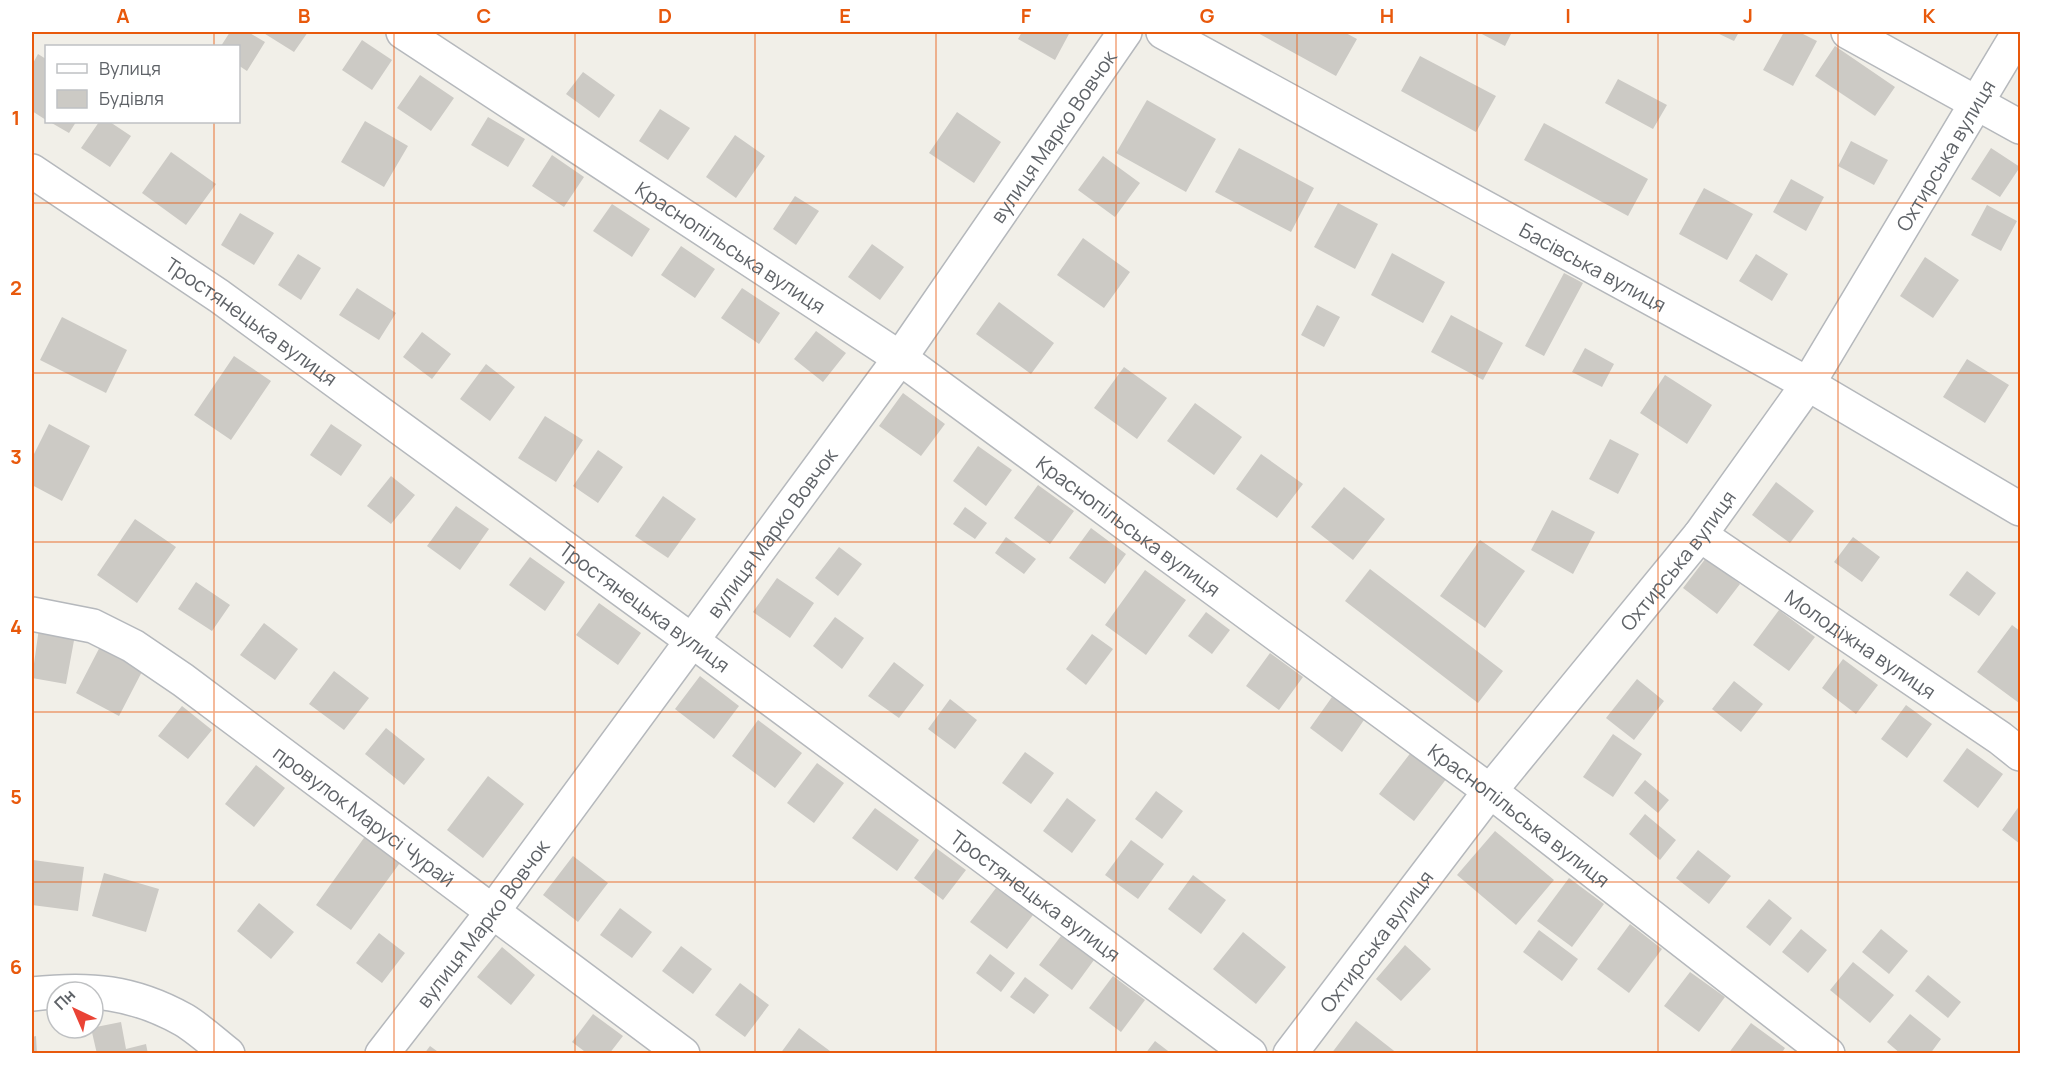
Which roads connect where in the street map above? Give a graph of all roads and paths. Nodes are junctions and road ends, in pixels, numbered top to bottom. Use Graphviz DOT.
graph roads {
  1 [pos="403,32"];
  2 [pos="1125,32"];
  3 [pos="1163,32"];
  4 [pos="1848,32"];
  5 [pos="2019,32"];
  6 [pos="1976,102"];
  7 [pos="2020,127"];
  8 [pos="32,171"];
  9 [pos="900,358"];
  10 [pos="1808,384"];
  11 [pos="2020,509"];
  12 [pos="1700,535"];
  13 [pos="32,614"];
  14 [pos="691,640"];
  15 [pos="2020,753"];
  16 [pos="1490,791"];
  17 [pos="493,911"];
  18 [pos="32,994"];
  19 [pos="228,1053"];
  20 [pos="382,1053"];
  21 [pos="682,1053"];
  22 [pos="1250,1053"];
  23 [pos="1290,1053"];
  24 [pos="1828,1053"];
  1 -- 9 [label="street, Краснопільська вулиця"];
  2 -- 9 [label="street, вулиця Марко Вовчок"];
  3 -- 10 [label="street, Басівська вулиця"];
  4 -- 6 [label="street"];
  5 -- 6 [label="street, Охтирська вулиця"];
  6 -- 7 [label="street"];
  6 -- 10 [label="street, Охтирська вулиця"];
  8 -- 14 [label="street, Тростянецька вулиця"];
  9 -- 14 [label="street, вулиця Марко Вовчок"];
  9 -- 16 [label="street, Краснопільська вулиця"];
  10 -- 11 [label="street, Басівська вулиця"];
  10 -- 12 [label="street, Охтирська вулиця"];
  12 -- 15 [label="street, Молодіжна вулиця"];
  12 -- 16 [label="street, Охтирська вулиця"];
  13 -- 17 [label="street, провулок Марусі Чурай"];
  14 -- 17 [label="street, вулиця Марко Вовчок"];
  14 -- 22 [label="street, Тростянецька вулиця"];
  16 -- 23 [label="street, Охтирська вулиця"];
  16 -- 24 [label="street, Краснопільська вулиця"];
  17 -- 20 [label="street, вулиця Марко Вовчок"];
  17 -- 21 [label="street, провулок Марусі Чурай"];
  18 -- 19 [label="street"];
}
